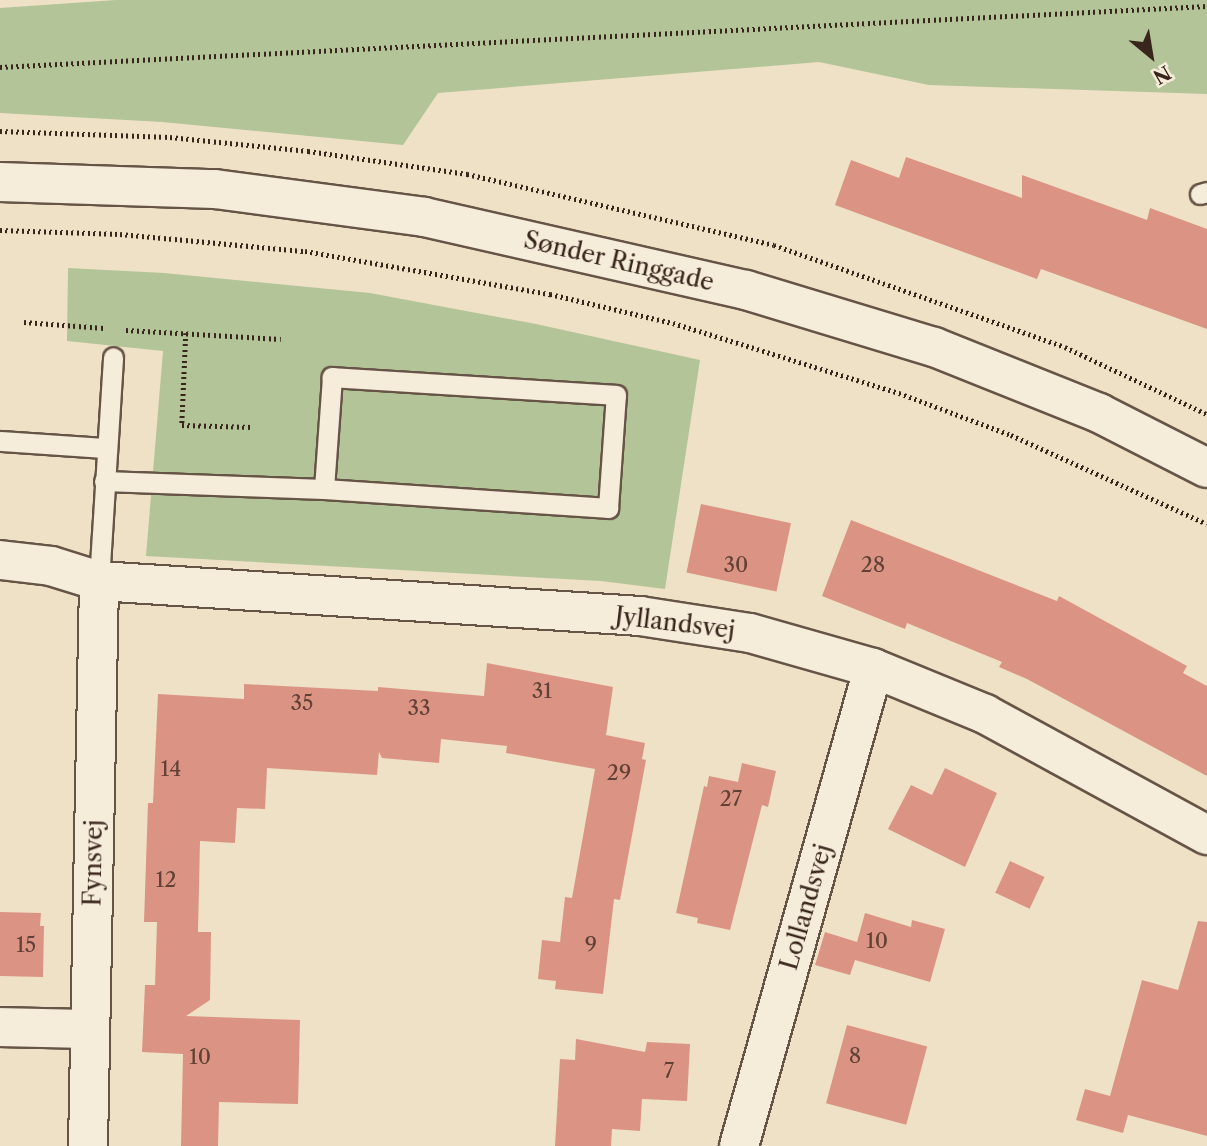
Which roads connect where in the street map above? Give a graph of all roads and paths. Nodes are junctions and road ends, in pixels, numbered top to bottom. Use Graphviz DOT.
graph roads {
  1 [pos="1207,6"];
  2 [pos="0,67"];
  3 [pos="0,182"];
  4 [pos="0,230"];
  5 [pos="24,322"];
  6 [pos="186,333"];
  7 [pos="281,339"];
  8 [pos="113,357"];
  9 [pos="253,427"];
  10 [pos="0,442"];
  11 [pos="106,447"];
  12 [pos="1207,468"];
  13 [pos="104,481"];
  14 [pos="324,489"];
  15 [pos="1207,524"];
  16 [pos="0,560"];
  17 [pos="99,581"];
  18 [pos="873,668"];
  19 [pos="1207,835"];
  20 [pos="0,1027"];
  21 [pos="90,1029"];
  22 [pos="88,1146"];
  23 [pos="739,1146"];
  1 -- 2 [label="path"];
  3 -- 12 [label="street, Sønder Ringgade"];
  4 -- 15 [label="path"];
  5 -- 6 [label="path"];
  6 -- 7 [label="path"];
  6 -- 9 [label="path"];
  8 -- 11 [label="lane"];
  10 -- 11 [label="lane"];
  11 -- 13 [label="lane"];
  13 -- 14 [label="lane"];
  13 -- 17 [label="lane"];
  14 -- 14 [label="lane"];
  16 -- 17 [label="street, Jyllandsvej"];
  17 -- 18 [label="street, Jyllandsvej"];
  17 -- 21 [label="street, Fynsvej"];
  18 -- 19 [label="street, Jyllandsvej"];
  18 -- 23 [label="street, Lollandsvej"];
  20 -- 21 [label="street"];
  21 -- 22 [label="street, Fynsvej"];
}
